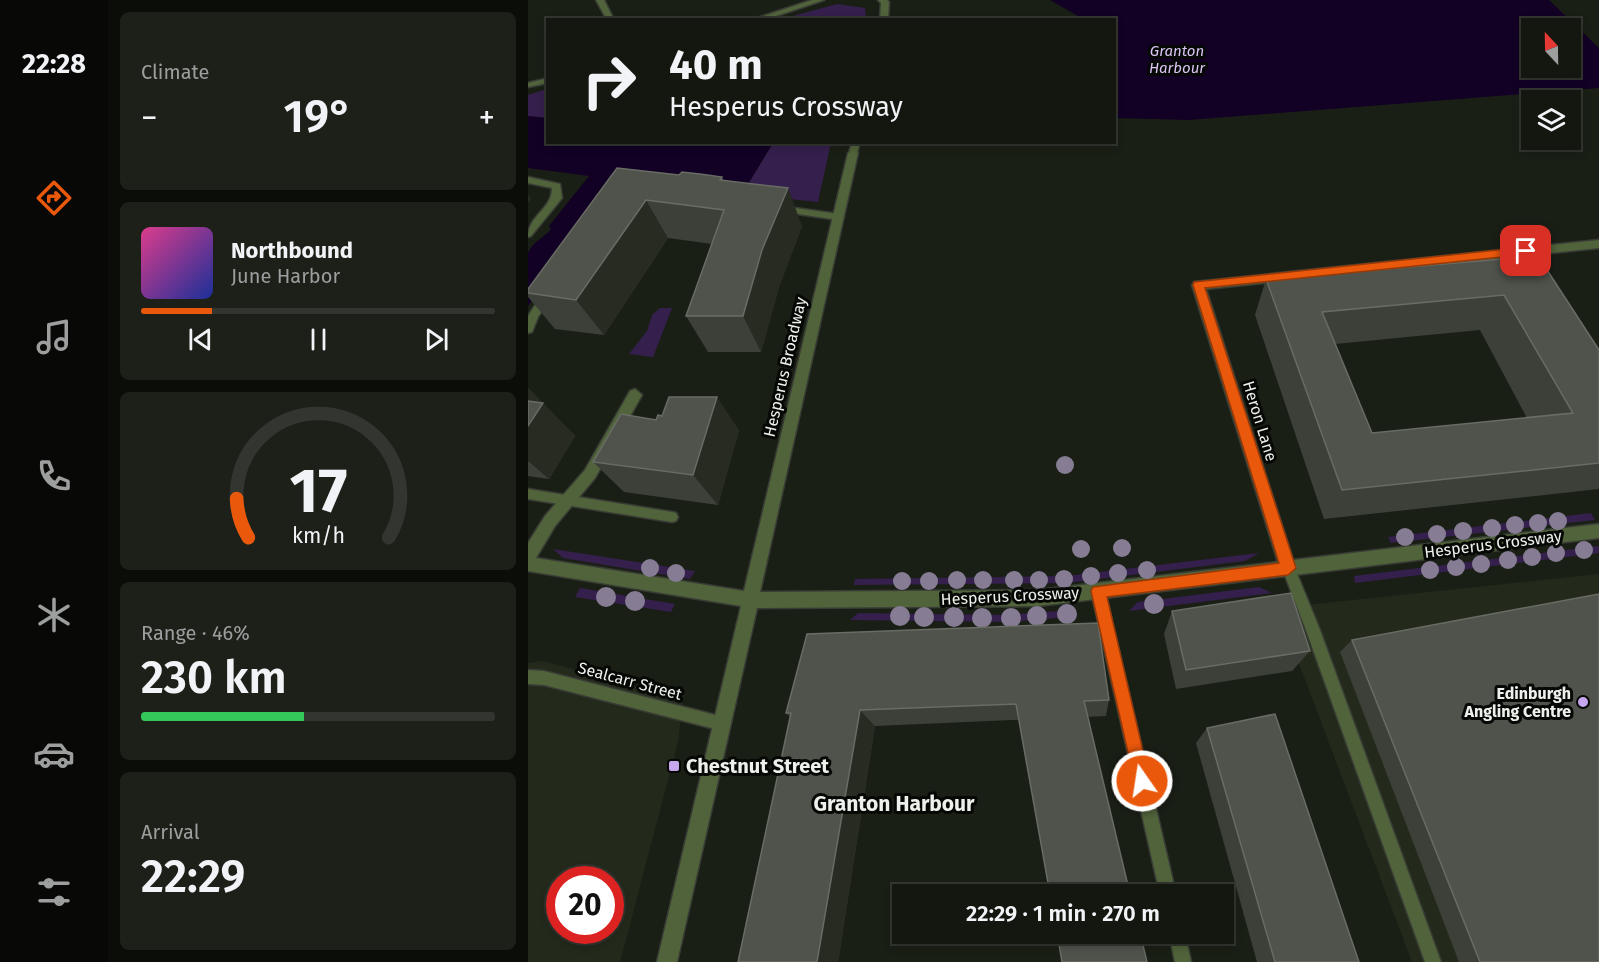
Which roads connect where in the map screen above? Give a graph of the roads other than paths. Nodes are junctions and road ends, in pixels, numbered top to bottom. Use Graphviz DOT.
graph roads {
  1 [pos="600,0"];
  2 [pos="820,0"];
  3 [pos="882,0"];
  4 [pos="610,18"];
  5 [pos="761,18"];
  6 [pos="884,18"];
  7 [pos="546,81"];
  8 [pos="528,86"];
  9 [pos="854,148"];
  10 [pos="528,180"];
  11 [pos="767,207"];
  12 [pos="839,217"];
  13 [pos="528,234"];
  14 [pos="1599,244"];
  15 [pos="1526,251"];
  16 [pos="1536,266"];
  17 [pos="552,290"];
  18 [pos="528,329"];
  19 [pos="635,395"];
  20 [pos="528,494"];
  21 [pos="565,502"];
  22 [pos="672,517"];
  23 [pos="1599,531"];
  24 [pos="528,557"];
  25 [pos="528,564"];
  26 [pos="1288,568"];
  27 [pos="1098,591"];
  28 [pos="750,600"];
  29 [pos="528,677"];
  30 [pos="723,724"];
  31 [pos="1166,884"];
  32 [pos="1179,944"];
  33 [pos="667,962"];
  34 [pos="1183,962"];
  35 [pos="1433,962"];
  1 -- 4 [label="lane"];
  2 -- 5 [label="lane"];
  3 -- 6 [label="lane"];
  7 -- 8 [label="lane"];
  9 -- 12 [label="street, Hesperus Broadway"];
  10 -- 13 [label="lane"];
  11 -- 12 [label="lane"];
  12 -- 28 [label="street, Hesperus Broadway"];
  14 -- 15 [label="street"];
  15 -- 16 [label="street"];
  15 -- 26 [label="street, Heron Lane"];
  17 -- 18 [label="lane"];
  19 -- 21 [label="street"];
  20 -- 21 [label="lane"];
  21 -- 22 [label="lane"];
  21 -- 24 [label="street"];
  23 -- 26 [label="street, Hesperus Crossway"];
  25 -- 28 [label="street, Hesperus Crossway"];
  26 -- 27 [label="street, Hesperus Crossway"];
  26 -- 35 [label="lane"];
  27 -- 28 [label="street, Hesperus Crossway"];
  27 -- 31 [label="lane"];
  28 -- 30 [label="street"];
  29 -- 30 [label="lane, Sealcarr Street"];
  30 -- 33 [label="street"];
  32 -- 34 [label="lane"];
}
